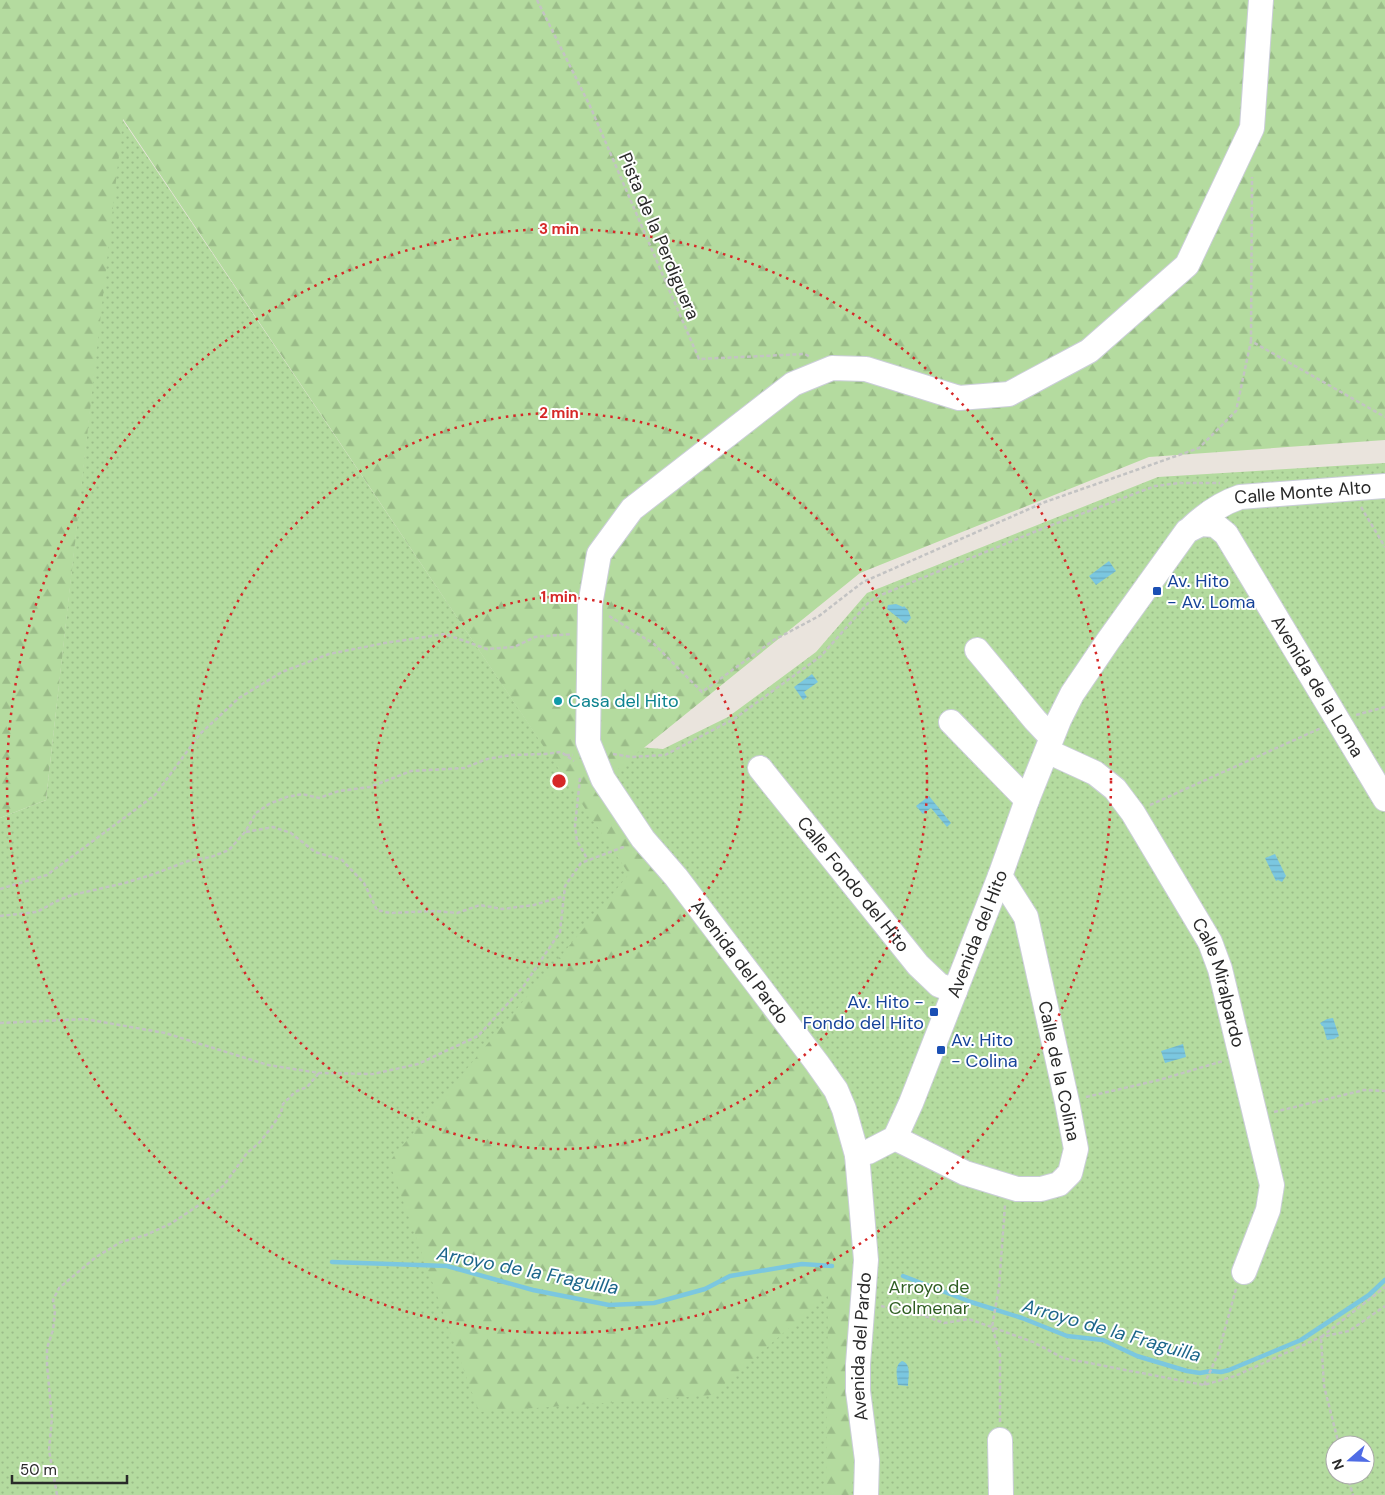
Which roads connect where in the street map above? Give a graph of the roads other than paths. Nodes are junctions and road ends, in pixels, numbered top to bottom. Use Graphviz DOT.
graph roads {
  1 [pos="1261,0"];
  2 [pos="1385,486"];
  3 [pos="1221,521"];
  4 [pos="977,650"];
  5 [pos="951,722"];
  6 [pos="1049,744"];
  7 [pos="760,768"];
  8 [pos="1385,799"];
  9 [pos="1027,800"];
  10 [pos="1000,876"];
  11 [pos="955,991"];
  12 [pos="895,1138"];
  13 [pos="857,1155"];
  14 [pos="1244,1272"];
  15 [pos="1000,1440"];
  16 [pos="866,1495"];
  17 [pos="1001,1495"];
  1 -- 13 [label="street, Avenida del Pardo"];
  2 -- 3 [label="street, Calle Monte Alto"];
  3 -- 6 [label="street, Avenida del Hito"];
  3 -- 8 [label="street, Avenida de la Loma"];
  4 -- 6 [label="street"];
  5 -- 9 [label="street"];
  6 -- 9 [label="street, Avenida del Hito"];
  6 -- 14 [label="street, Calle Miralpardo"];
  7 -- 11 [label="street, Calle Fondo del Hito"];
  9 -- 10 [label="street, Avenida del Hito"];
  10 -- 11 [label="street, Avenida del Hito"];
  10 -- 12 [label="street, Calle de la Colina"];
  11 -- 12 [label="street, Avenida del Hito"];
  12 -- 13 [label="street"];
  13 -- 16 [label="street, Avenida del Pardo"];
  15 -- 17 [label="street"];
}
